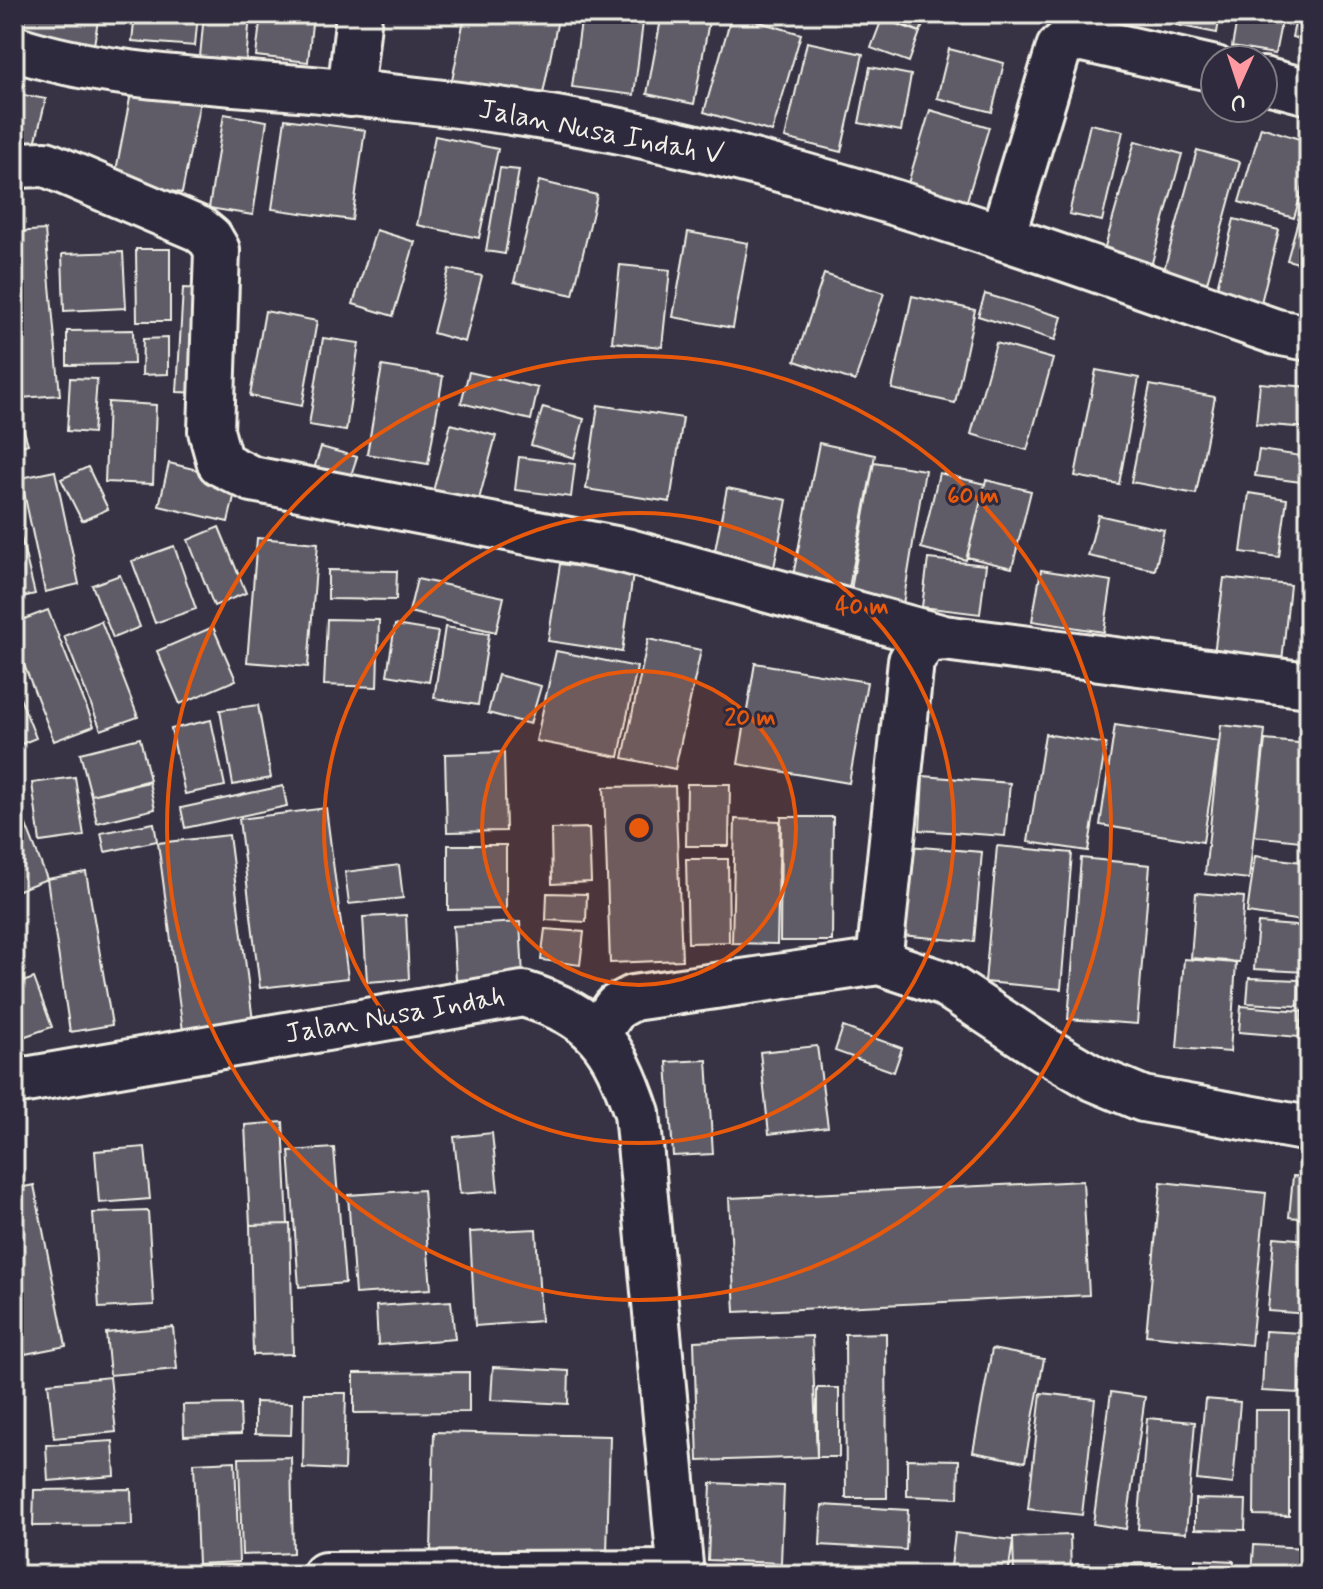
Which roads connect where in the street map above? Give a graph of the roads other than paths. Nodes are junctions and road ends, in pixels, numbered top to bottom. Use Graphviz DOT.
graph roads {
  1 [pos="359,14"];
  2 [pos="14,48"];
  3 [pos="1199,65"];
  4 [pos="1279,84"];
  5 [pos="1309,92"];
  6 [pos="350,94"];
  7 [pos="14,165"];
  8 [pos="1002,237"];
  9 [pos="1309,338"];
  10 [pos="944,638"];
  11 [pos="1309,685"];
  12 [pos="879,962"];
  13 [pos="598,1032"];
  14 [pos="14,1082"];
  15 [pos="1309,1129"];
  16 [pos="681,1574"];
  17 [pos="325,1575"];
  1 -- 6 [label="street"];
  2 -- 6 [label="street, Jalan Nusa Indah V"];
  3 -- 8 [label="street"];
  4 -- 5 [label="street"];
  6 -- 8 [label="street, Jalan Nusa Indah V"];
  7 -- 10 [label="street"];
  8 -- 9 [label="street, Jalan Nusa Indah V"];
  10 -- 11 [label="street"];
  10 -- 12 [label="street"];
  12 -- 13 [label="street"];
  12 -- 15 [label="street"];
  13 -- 14 [label="street, Jalan Nusa Indah"];
  13 -- 16 [label="street, Jalan Nusa Indah"];
  16 -- 17 [label="street"];
}
